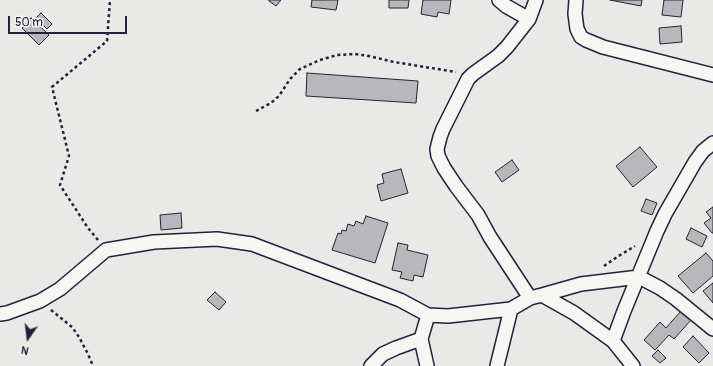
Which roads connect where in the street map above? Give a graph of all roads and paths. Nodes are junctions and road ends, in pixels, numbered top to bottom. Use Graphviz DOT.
graph roads {
  1 [pos="110,0"];
  2 [pos="499,0"];
  3 [pos="536,0"];
  4 [pos="576,0"];
  5 [pos="529,19"];
  6 [pos="473,74"];
  7 [pos="713,76"];
  8 [pos="256,111"];
  9 [pos="713,143"];
  10 [pos="637,244"];
  11 [pos="106,250"];
  12 [pos="638,277"];
  13 [pos="581,284"];
  14 [pos="536,296"];
  15 [pos="40,301"];
  16 [pos="511,309"];
  17 [pos="0,314"];
  18 [pos="428,315"];
  19 [pos="713,329"];
  20 [pos="421,339"];
  21 [pos="613,341"];
  22 [pos="93,366"];
  23 [pos="371,366"];
  24 [pos="427,366"];
  25 [pos="497,366"];
  26 [pos="633,366"];
  1 -- 11 [label="path"];
  2 -- 5 [label="street"];
  3 -- 5 [label="street"];
  4 -- 7 [label="street"];
  5 -- 6 [label="street"];
  6 -- 8 [label="path"];
  6 -- 14 [label="street"];
  9 -- 12 [label="street"];
  10 -- 13 [label="path"];
  11 -- 15 [label="street"];
  11 -- 18 [label="street"];
  12 -- 13 [label="street"];
  12 -- 19 [label="street"];
  12 -- 21 [label="street"];
  13 -- 14 [label="street"];
  14 -- 16 [label="street"];
  14 -- 21 [label="street"];
  15 -- 17 [label="street"];
  15 -- 22 [label="path"];
  16 -- 18 [label="street"];
  16 -- 25 [label="street"];
  18 -- 20 [label="street"];
  20 -- 23 [label="street"];
  20 -- 24 [label="street"];
  21 -- 26 [label="street"];
}
